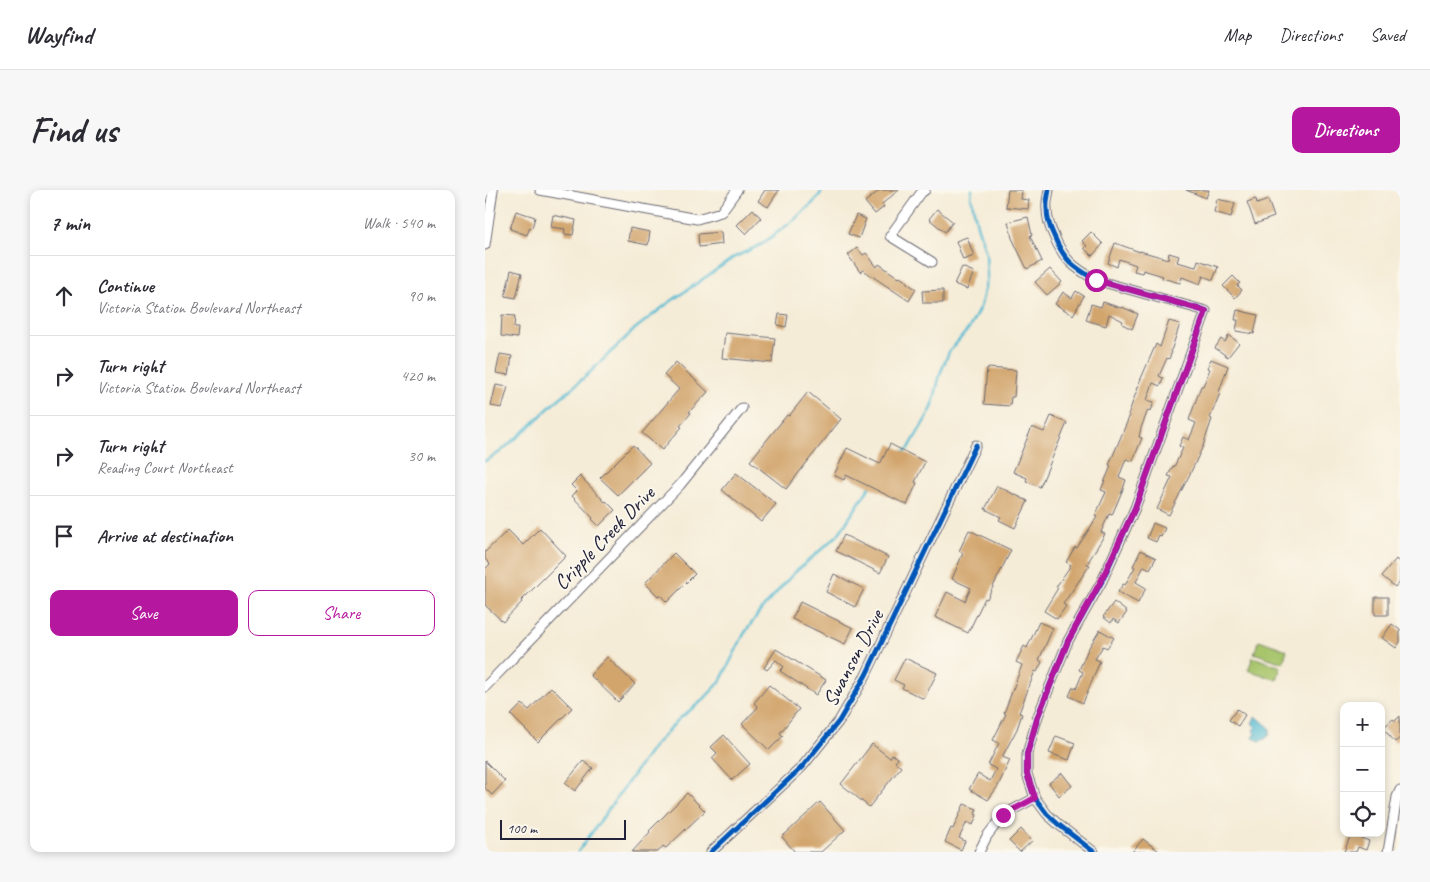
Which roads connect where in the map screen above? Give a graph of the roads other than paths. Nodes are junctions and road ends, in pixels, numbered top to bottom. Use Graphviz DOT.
graph roads {
  1 [pos="493,190"];
  2 [pos="540,190"];
  3 [pos="737,190"];
  4 [pos="925,190"];
  5 [pos="1049,190"];
  6 [pos="485,245"];
  7 [pos="932,262"];
  8 [pos="742,408"];
  9 [pos="976,445"];
  10 [pos="485,687"];
  11 [pos="1400,790"];
  12 [pos="1035,798"];
  13 [pos="711,852"];
  14 [pos="979,852"];
  15 [pos="1094,852"];
  16 [pos="1388,852"];
  1 -- 6 [label="street"];
  2 -- 3 [label="street"];
  4 -- 7 [label="street"];
  5 -- 12 [label="street"];
  8 -- 10 [label="street, Cripple Creek Drive"];
  9 -- 13 [label="street, Swanson Drive"];
  11 -- 16 [label="street"];
  12 -- 14 [label="street"];
  12 -- 15 [label="street"];
}
